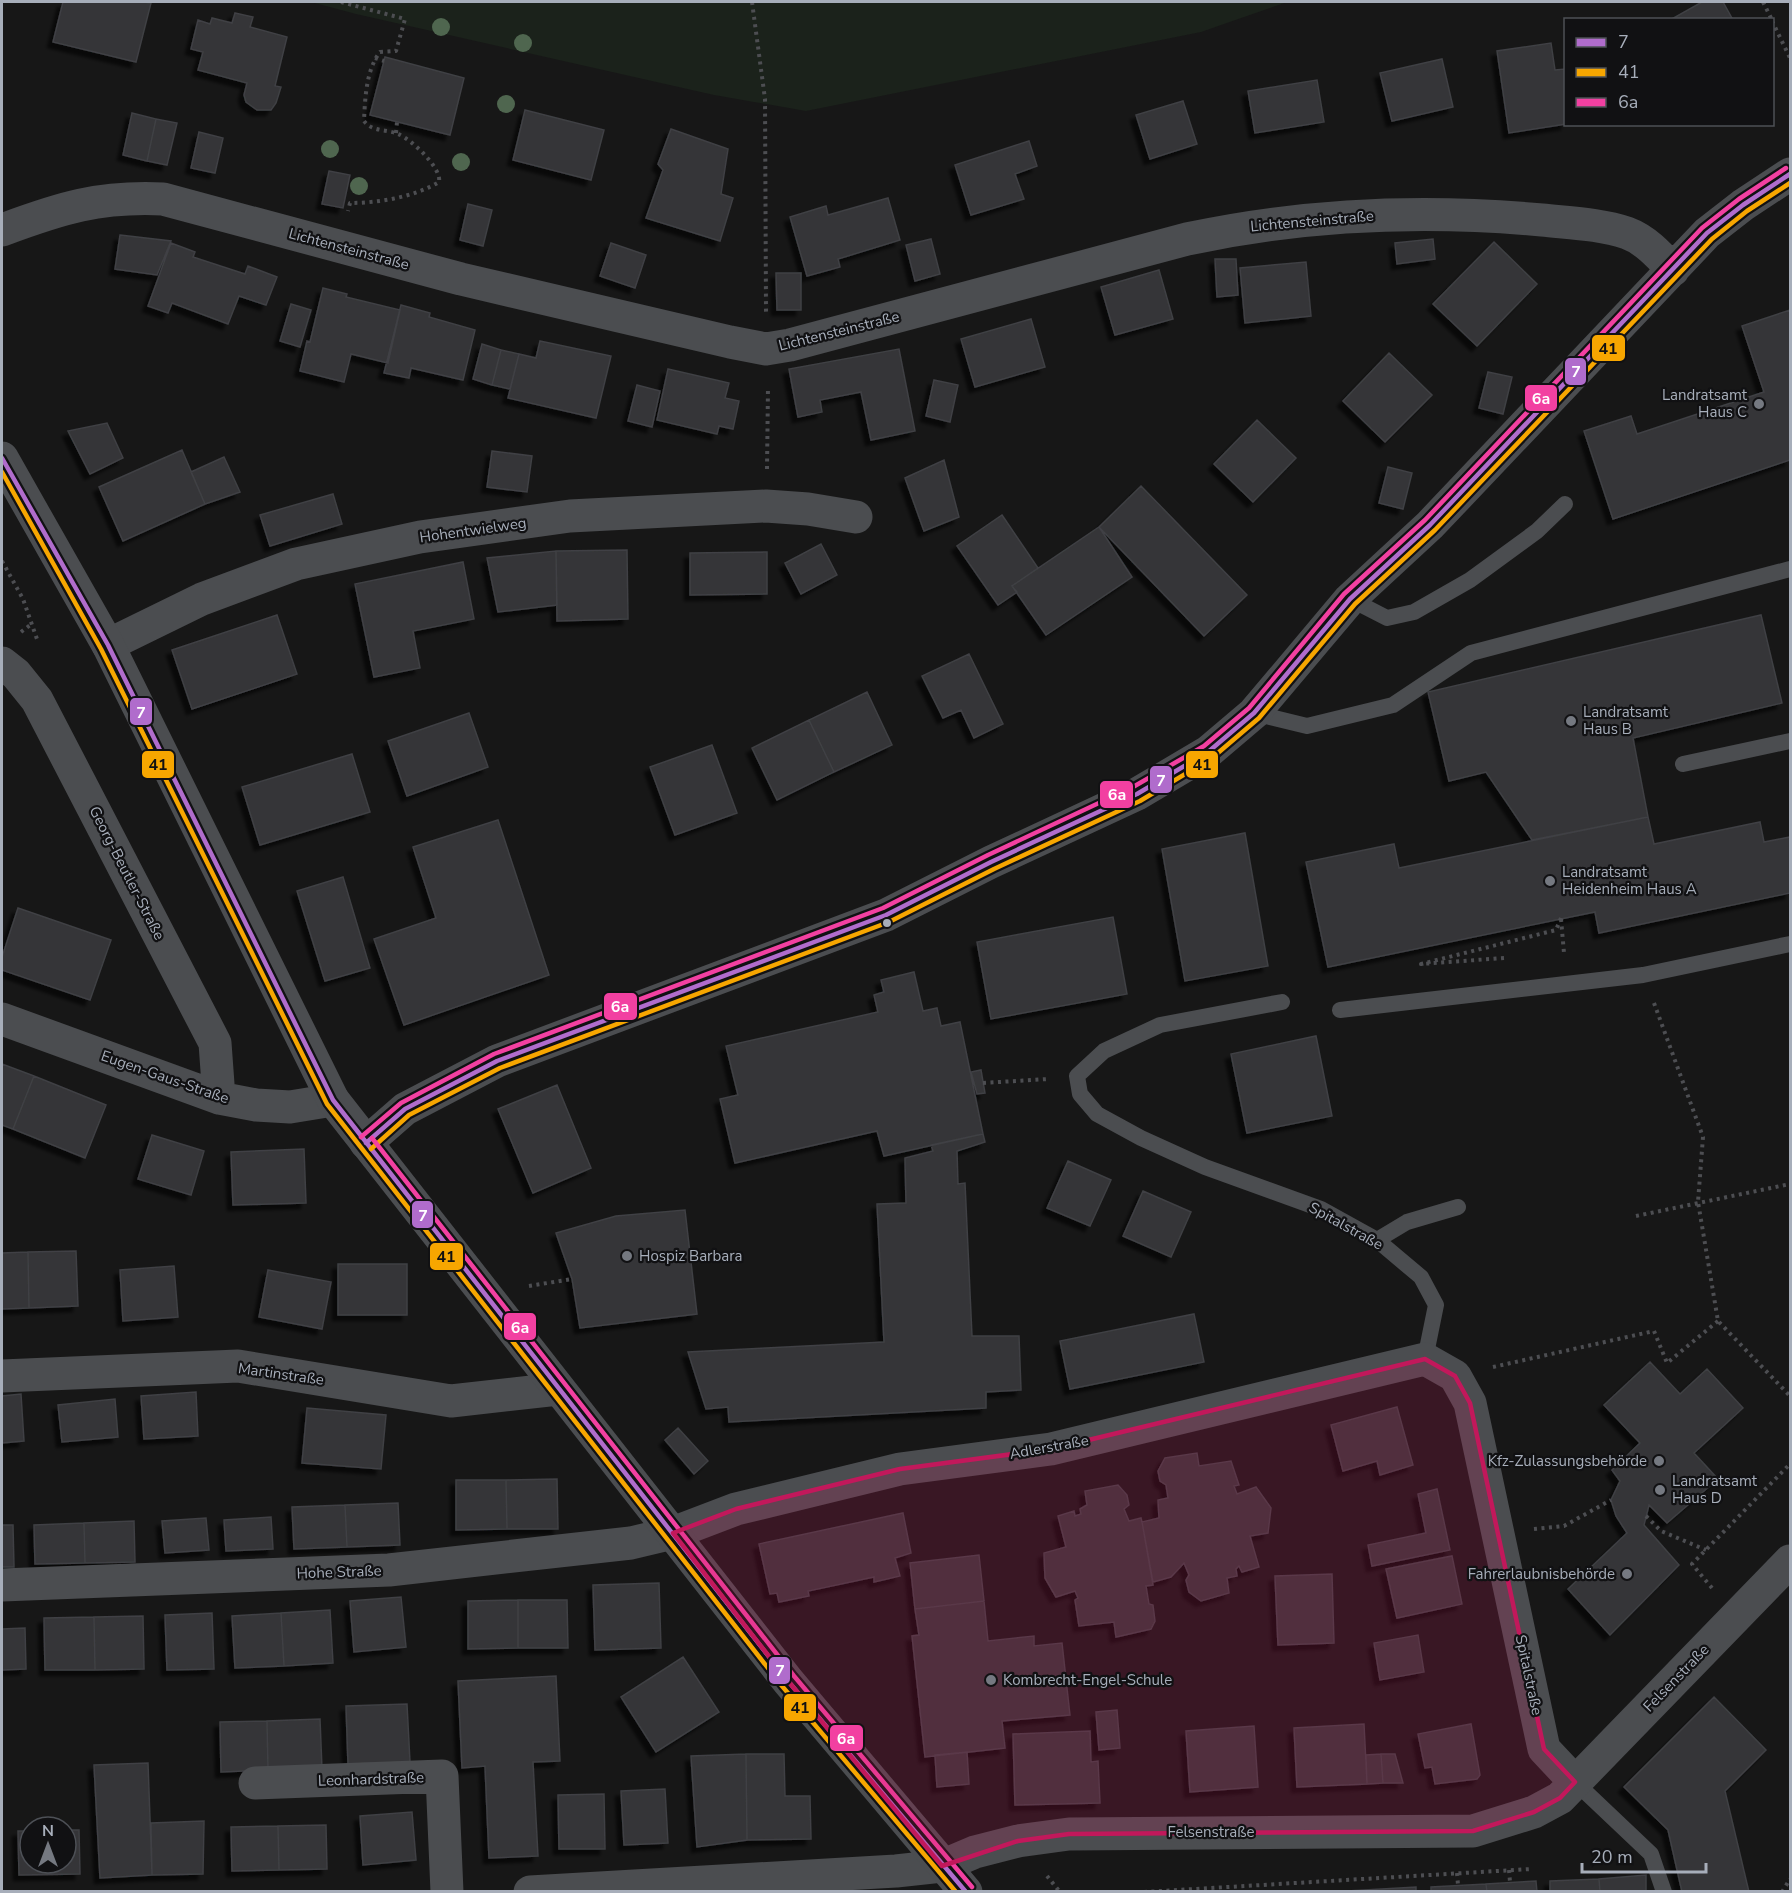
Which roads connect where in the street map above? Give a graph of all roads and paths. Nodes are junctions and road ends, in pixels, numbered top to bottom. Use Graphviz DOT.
graph roads {
  1 [pos="341,2"];
  2 [pos="752,2"];
  3 [pos="1763,2"];
  4 [pos="1771,18"];
  5 [pos="1774,24"];
  6 [pos="375,58"];
  7 [pos="1791,58"];
  8 [pos="384,61"];
  9 [pos="397,122"];
  10 [pos="396,133"];
  11 [pos="1791,174"];
  12 [pos="350,203"];
  13 [pos="2,230"];
  14 [pos="1674,270"];
  15 [pos="766,321"];
  16 [pos="768,382"];
  17 [pos="2,458"];
  18 [pos="1565,504"];
  19 [pos="766,506"];
  20 [pos="856,518"];
  21 [pos="2,561"];
  22 [pos="1791,568"];
  23 [pos="1350,599"];
  24 [pos="108,645"];
  25 [pos="2,663"];
  26 [pos="37,700"];
  27 [pos="1254,713"];
  28 [pos="1791,741"];
  29 [pos="1683,764"];
  30 [pos="1563,937"];
  31 [pos="1791,944"];
  32 [pos="1564,954"];
  33 [pos="1553,955"];
  34 [pos="1509,958"];
  35 [pos="1643,975"];
  36 [pos="1282,1002"];
  37 [pos="1340,1010"];
  38 [pos="2,1018"];
  39 [pos="1077,1076"];
  40 [pos="983,1083"];
  41 [pos="219,1098"];
  42 [pos="333,1100"];
  43 [pos="366,1143"];
  44 [pos="1791,1184"];
  45 [pos="1698,1202"];
  46 [pos="1458,1206"];
  47 [pos="1636,1216"];
  48 [pos="1377,1240"];
  49 [pos="1718,1322"];
  50 [pos="1425,1359"];
  51 [pos="2,1376"];
  52 [pos="1455,1376"];
  53 [pos="558,1389"];
  54 [pos="1791,1396"];
  55 [pos="1791,1464"];
  56 [pos="1611,1500"];
  57 [pos="1646,1516"];
  58 [pos="1525,1529"];
  59 [pos="673,1533"];
  60 [pos="1706,1550"];
  61 [pos="1791,1561"];
  62 [pos="2,1585"];
  63 [pos="1736,1615"];
  64 [pos="1575,1782"];
  65 [pos="255,1783"];
  66 [pos="942,1866"];
  67 [pos="1531,1869"];
  68 [pos="1509,1870"];
  69 [pos="1457,1873"];
  70 [pos="1791,1879"];
  71 [pos="1510,1882"];
  72 [pos="1458,1885"];
  73 [pos="447,1892"];
  74 [pos="530,1892"];
  75 [pos="966,1892"];
  76 [pos="1144,1892"];
  77 [pos="1664,1892"];
  78 [pos="1782,1892"];
  1 -- 6 [label="path"];
  2 -- 15 [label="path"];
  3 -- 4 [label="path"];
  5 -- 7 [label="path"];
  6 -- 8 [label="path"];
  6 -- 10 [label="path"];
  9 -- 10 [label="path"];
  10 -- 12 [label="path"];
  11 -- 14 [label="street"];
  13 -- 14 [label="street, Lichtensteinstraße"];
  14 -- 23 [label="street"];
  16 -- 19 [label="path"];
  17 -- 24 [label="street"];
  18 -- 23 [label="lane"];
  19 -- 20 [label="street, Hohentwielweg"];
  19 -- 24 [label="street, Hohentwielweg"];
  21 -- 26 [label="path"];
  22 -- 27 [label="lane"];
  23 -- 27 [label="street"];
  24 -- 42 [label="street"];
  25 -- 26 [label="street, Georg-Beutler-Straße"];
  26 -- 41 [label="street, Georg-Beutler-Straße"];
  27 -- 43 [label="street"];
  28 -- 29 [label="lane"];
  30 -- 34 [label="path"];
  31 -- 35 [label="lane"];
  32 -- 33 [label="path"];
  35 -- 37 [label="lane"];
  35 -- 45 [label="path"];
  36 -- 39 [label="lane"];
  38 -- 41 [label="street, Eugen-Gaus-Straße"];
  39 -- 40 [label="path"];
  39 -- 48 [label="lane, Spitalstraße"];
  41 -- 42 [label="street, Eugen-Gaus-Straße"];
  42 -- 43 [label="street"];
  43 -- 53 [label="street"];
  44 -- 45 [label="path"];
  45 -- 47 [label="path"];
  45 -- 49 [label="path"];
  46 -- 48 [label="lane"];
  48 -- 50 [label="lane, Spitalstraße"];
  49 -- 52 [label="path"];
  49 -- 54 [label="path"];
  50 -- 52 [label="street"];
  50 -- 59 [label="street, Adlerstraße"];
  51 -- 53 [label="street, Martinstraße"];
  52 -- 64 [label="street, Spitalstraße"];
  53 -- 59 [label="street"];
  55 -- 60 [label="path"];
  56 -- 58 [label="path"];
  57 -- 60 [label="path"];
  59 -- 62 [label="street, Hohe Straße"];
  59 -- 66 [label="street"];
  60 -- 63 [label="path"];
  61 -- 63 [label="street, Felsenstraße"];
  63 -- 64 [label="street, Felsenstraße"];
  64 -- 66 [label="street, Felsenstraße"];
  64 -- 77 [label="lane"];
  65 -- 73 [label="street, Leonhardstraße"];
  66 -- 74 [label="street, Felsenstraße"];
  66 -- 75 [label="street"];
  67 -- 68 [label="path"];
  68 -- 69 [label="path"];
  68 -- 71 [label="path"];
  69 -- 72 [label="path"];
  69 -- 76 [label="path"];
  70 -- 78 [label="path"];
}
